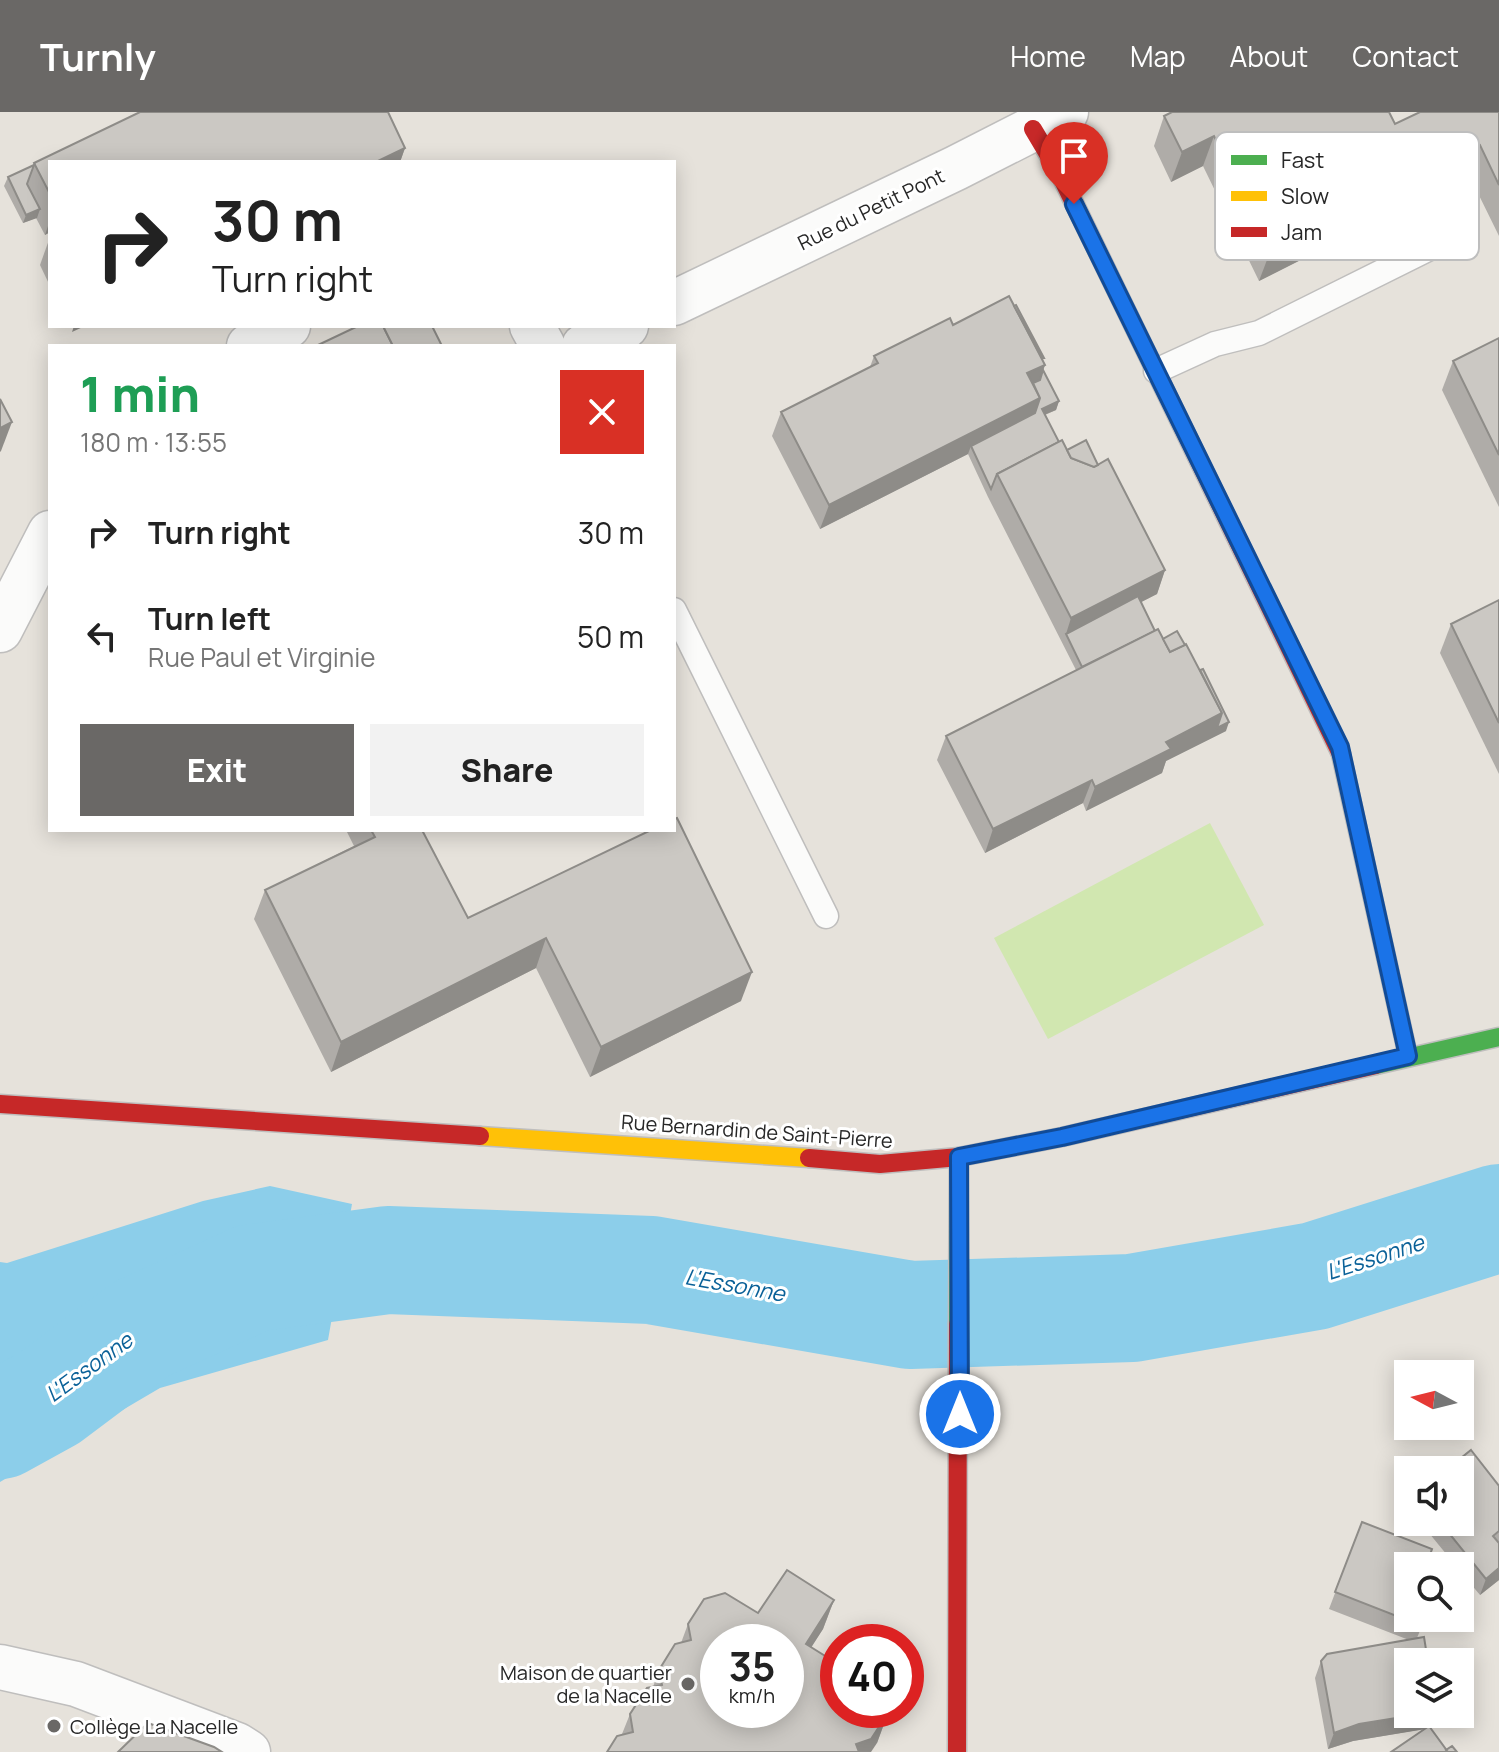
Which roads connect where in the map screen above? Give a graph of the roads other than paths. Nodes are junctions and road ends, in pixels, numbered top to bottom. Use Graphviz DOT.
graph roads {
  1 [pos="1050,121"];
  2 [pos="1406,260"];
  3 [pos="676,302"];
  4 [pos="284,328"];
  5 [pos="622,328"];
  6 [pos="253,344"];
  7 [pos="588,344"];
  8 [pos="1156,371"];
  9 [pos="48,535"];
  10 [pos="13,573"];
  11 [pos="676,619"];
  12 [pos="0,630"];
  13 [pos="684,657"];
  14 [pos="826,916"];
  15 [pos="1499,1037"];
  16 [pos="1408,1056"];
  17 [pos="0,1104"];
  18 [pos="959,1157"];
  19 [pos="0,1667"];
  20 [pos="248,1752"];
  21 [pos="957,1752"];
  1 -- 3 [label="street, Rue du Petit Pont"];
  1 -- 8 [label="street"];
  2 -- 8 [label="lane"];
  4 -- 6 [label="street"];
  5 -- 7 [label="street"];
  8 -- 16 [label="street"];
  9 -- 10 [label="street"];
  10 -- 12 [label="street"];
  11 -- 13 [label="lane"];
  13 -- 14 [label="lane"];
  15 -- 16 [label="street, Rue Bernardin de Saint-Pierre"];
  16 -- 18 [label="street, Rue Bernardin de Saint-Pierre"];
  17 -- 18 [label="street, Rue Bernardin de Saint-Pierre"];
  18 -- 21 [label="street"];
  19 -- 20 [label="street"];
}
